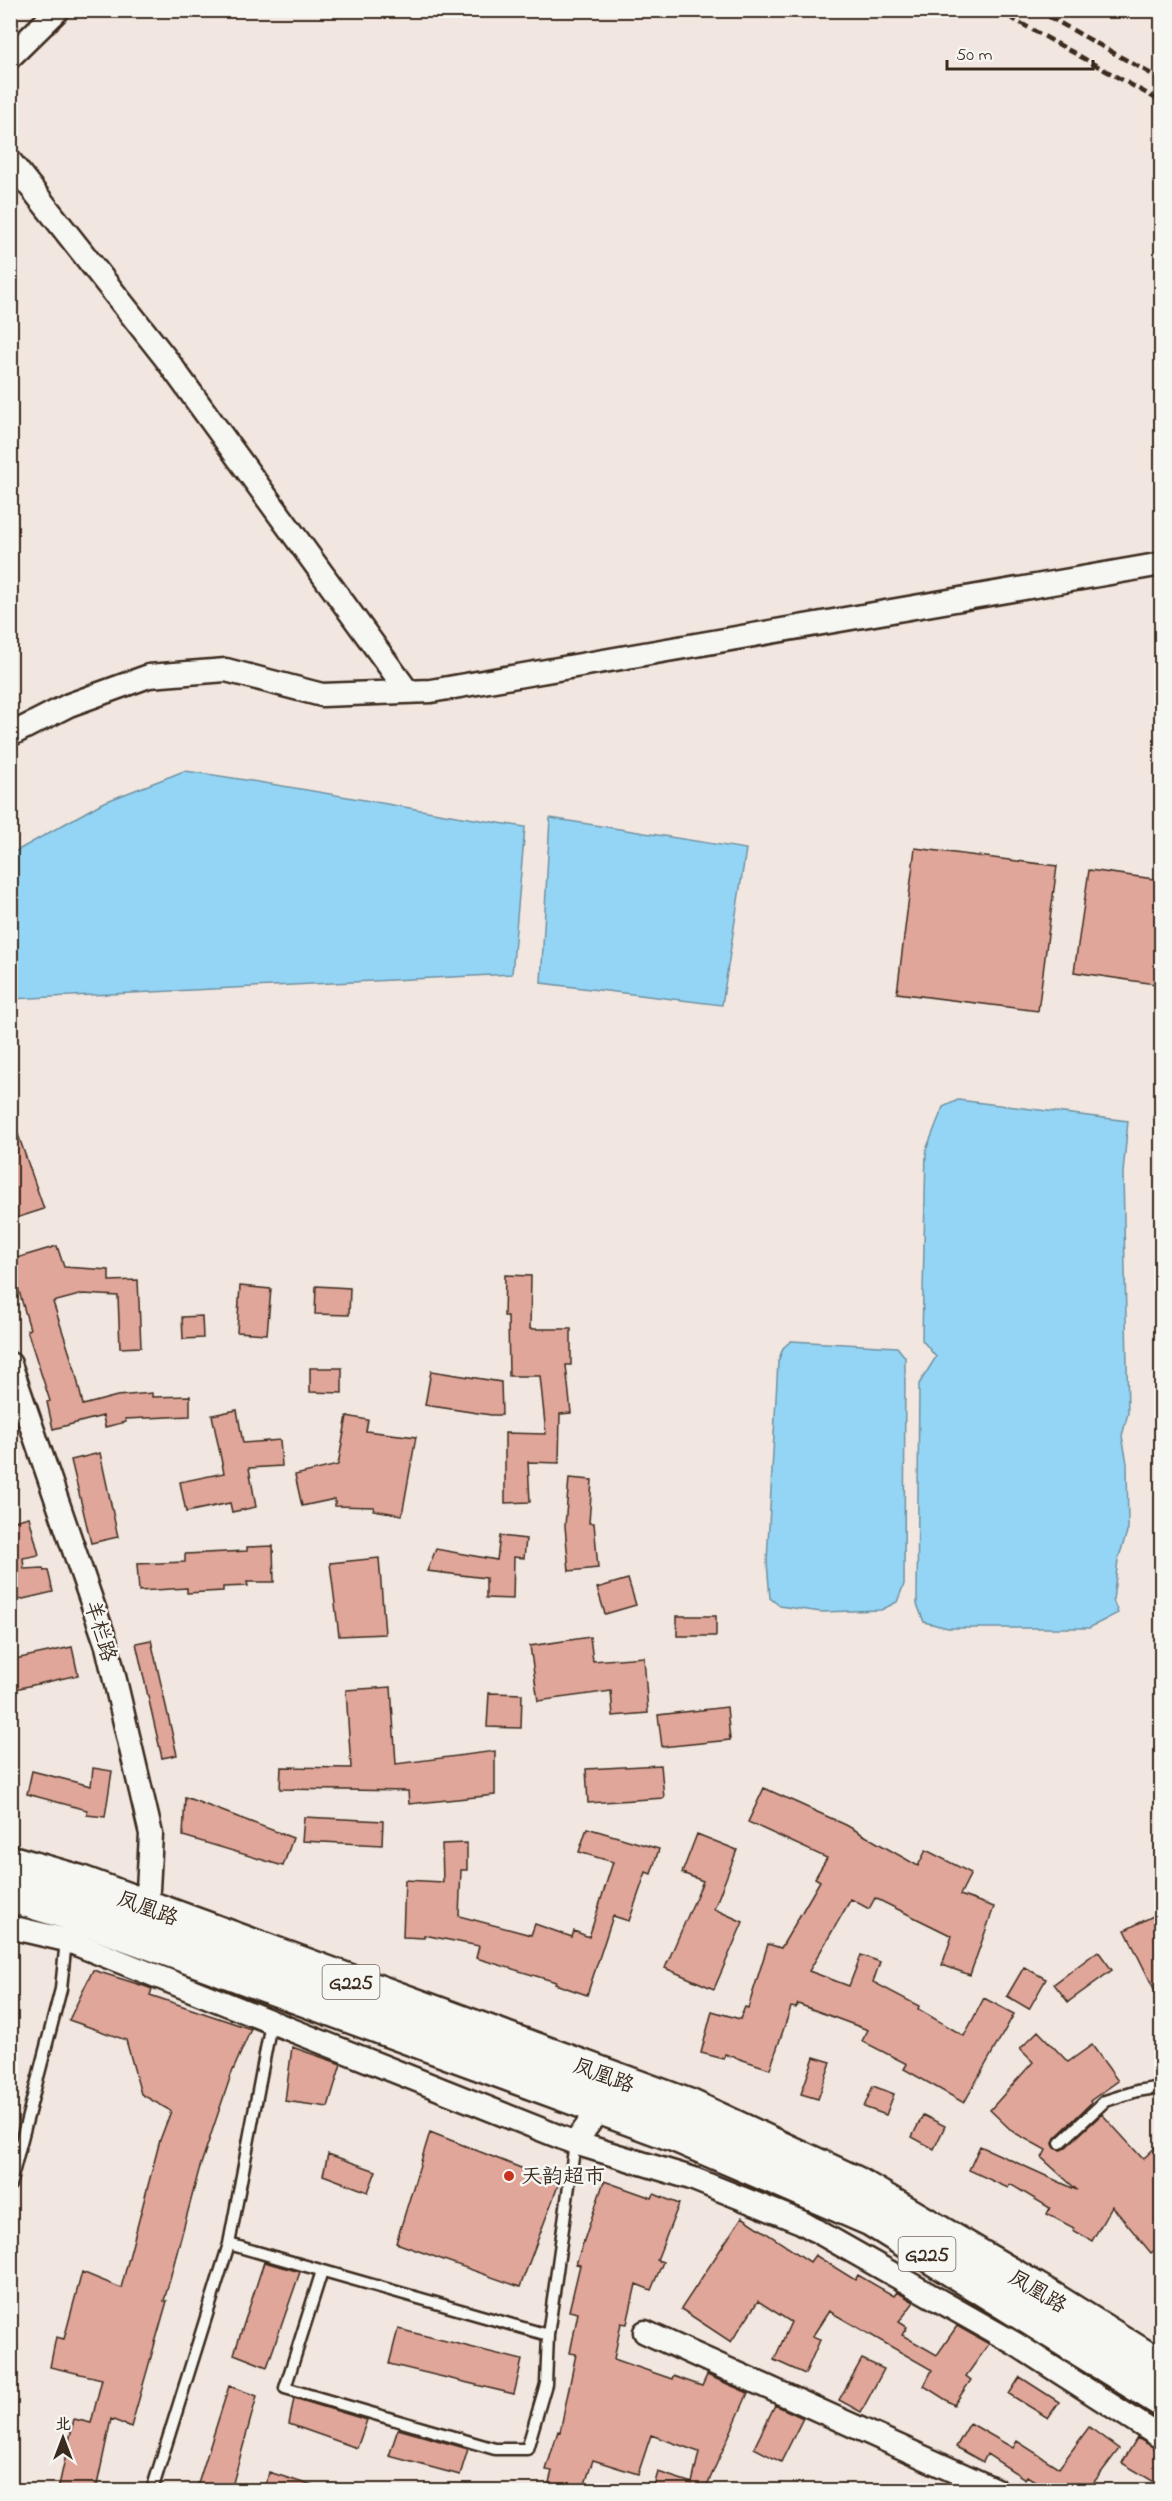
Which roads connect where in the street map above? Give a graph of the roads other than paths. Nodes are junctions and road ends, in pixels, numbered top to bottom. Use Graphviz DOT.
graph roads {
  1 [pos="58,10"];
  2 [pos="10,57"];
  3 [pos="10,161"];
  4 [pos="1161,564"];
  5 [pos="408,692"];
  6 [pos="10,735"];
  7 [pos="10,1364"];
  8 [pos="10,1862"];
  9 [pos="10,1895"];
  10 [pos="147,1908"];
  11 [pos="68,1926"];
  12 [pos="10,1927"];
  13 [pos="271,2023"];
  14 [pos="1161,2087"];
  15 [pos="600,2108"];
  16 [pos="574,2143"];
  17 [pos="1060,2143"];
  18 [pos="10,2185"];
  19 [pos="229,2244"];
  20 [pos="322,2271"];
  21 [pos="645,2332"];
  22 [pos="548,2335"];
  23 [pos="1161,2368"];
  24 [pos="1161,2400"];
  25 [pos="1161,2438"];
  26 [pos="152,2490"];
  27 [pos="996,2490"];
  1 -- 2 [label="street"];
  3 -- 5 [label="street"];
  4 -- 5 [label="street"];
  5 -- 6 [label="street"];
  7 -- 10 [label="street, 羊栏路"];
  8 -- 10 [label="highway, 凤凰路 / G225"];
  9 -- 11 [label="highway, 凤凰路 / G225"];
  10 -- 23 [label="highway, 凤凰路 / G225"];
  11 -- 12 [label="street"];
  11 -- 13 [label="street"];
  11 -- 15 [label="highway, 凤凰路 / G225"];
  11 -- 18 [label="lane"];
  13 -- 16 [label="street"];
  13 -- 19 [label="lane"];
  14 -- 17 [label="lane"];
  15 -- 16 [label="street"];
  15 -- 24 [label="highway, 凤凰路 / G225"];
  16 -- 22 [label="lane"];
  16 -- 25 [label="street"];
  19 -- 20 [label="lane"];
  19 -- 26 [label="lane"];
  20 -- 22 [label="lane"];
  20 -- 22 [label="lane"];
  21 -- 27 [label="street"];
}
